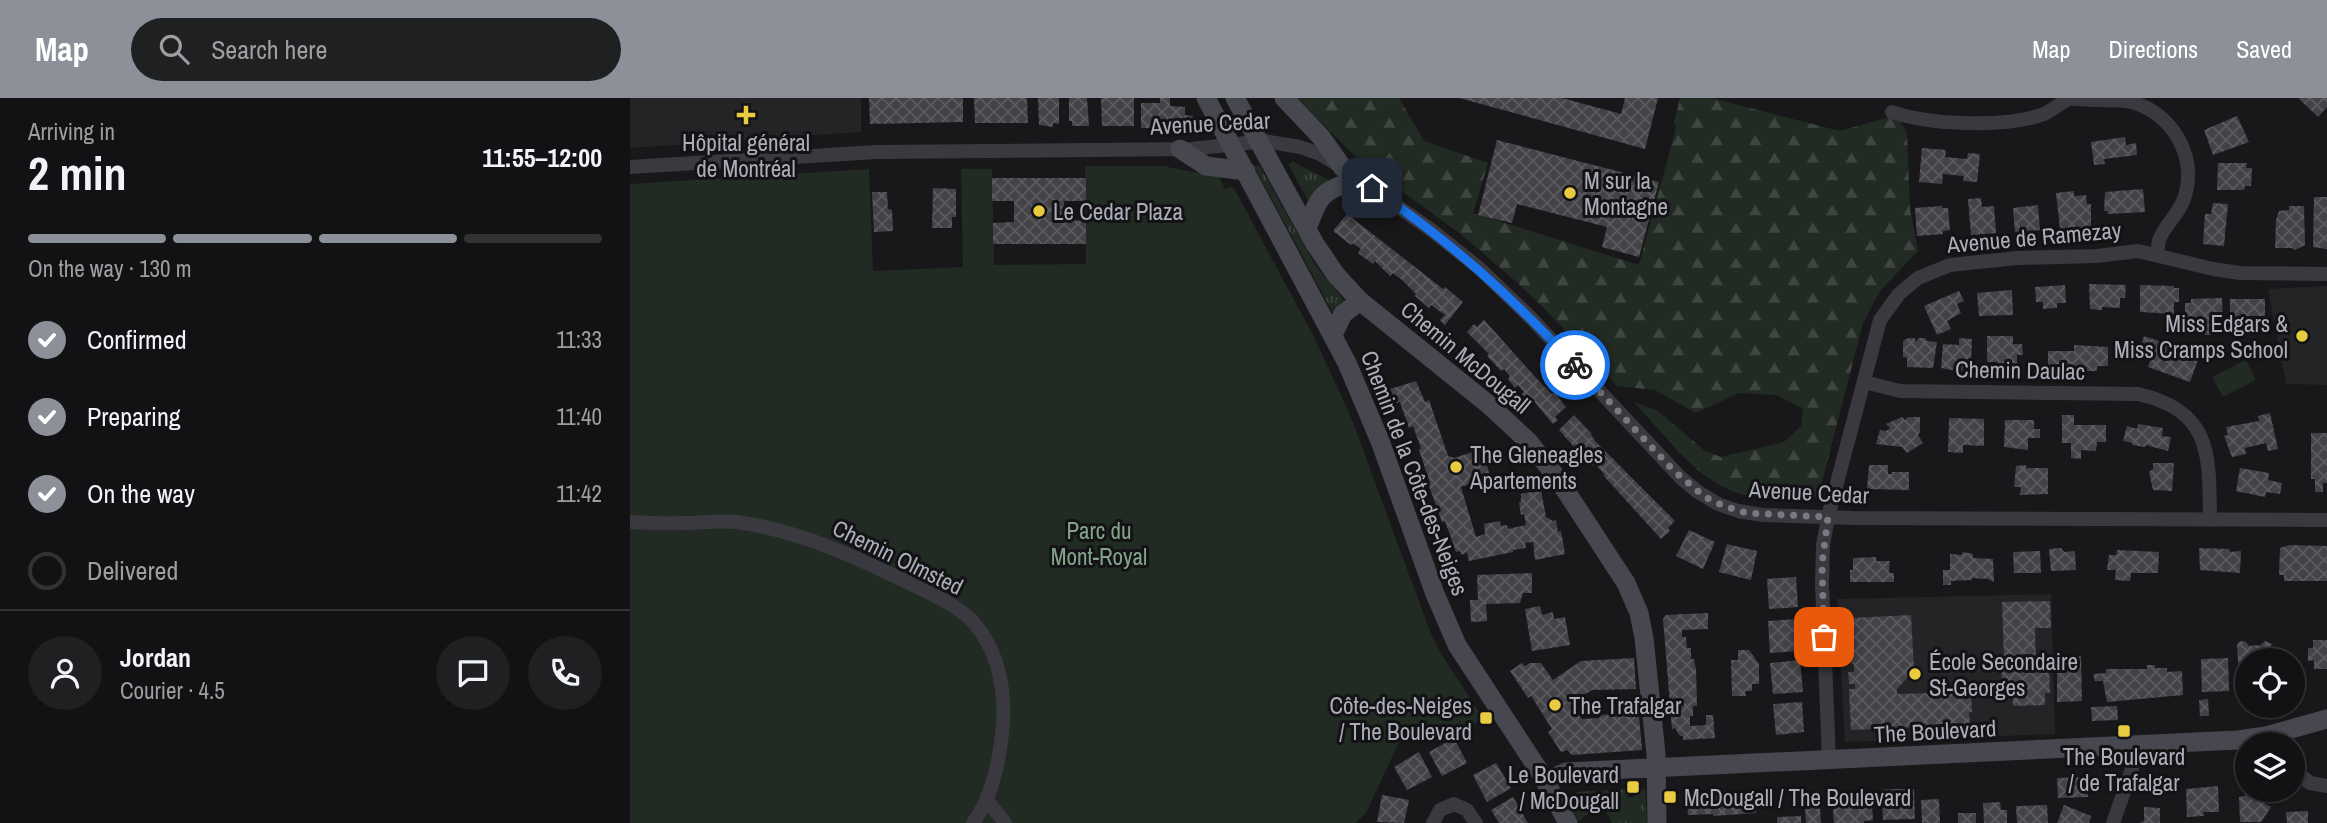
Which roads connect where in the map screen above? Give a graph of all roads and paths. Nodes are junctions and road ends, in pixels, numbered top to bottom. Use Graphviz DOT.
graph roads {
  1 [pos="1206,98"];
  2 [pos="1235,98"];
  3 [pos="1284,98"];
  4 [pos="2067,99"];
  5 [pos="1892,112"];
  6 [pos="1259,141"];
  7 [pos="1231,145"];
  8 [pos="1180,149"];
  9 [pos="630,167"];
  10 [pos="1246,171"];
  11 [pos="1351,174"];
  12 [pos="1307,229"];
  13 [pos="2157,254"];
  14 [pos="2327,274"];
  15 [pos="1360,301"];
  16 [pos="1333,335"];
  17 [pos="1864,382"];
  18 [pos="1828,517"];
  19 [pos="2210,520"];
  20 [pos="2327,520"];
  21 [pos="630,522"];
  22 [pos="2327,719"];
  23 [pos="2296,732"];
  24 [pos="2235,740"];
  25 [pos="2135,746"];
  26 [pos="1829,760"];
  27 [pos="1656,768"];
  28 [pos="2305,779"];
  29 [pos="1545,781"];
  30 [pos="2327,786"];
  31 [pos="987,800"];
  32 [pos="972,823"];
  33 [pos="1005,823"];
  34 [pos="1433,823"];
  35 [pos="1476,823"];
  36 [pos="1568,823"];
  37 [pos="1657,823"];
  38 [pos="2113,823"];
  1 -- 7 [label="main road, Chemin de la Côte-des-Neiges"];
  2 -- 6 [label="main road, Chemin McDougall"];
  3 -- 11 [label="main road"];
  4 -- 5 [label="street"];
  4 -- 13 [label="street"];
  6 -- 7 [label="street, Avenue Cedar"];
  6 -- 11 [label="street, Avenue Cedar"];
  6 -- 12 [label="main road, Chemin McDougall"];
  7 -- 8 [label="street, Avenue Cedar"];
  7 -- 10 [label="main road, Chemin de la Côte-des-Neiges"];
  8 -- 9 [label="street, Avenue Cedar"];
  8 -- 10 [label="main road"];
  10 -- 16 [label="main road, Chemin de la Côte-des-Neiges"];
  11 -- 12 [label="main road"];
  11 -- 18 [label="street, Avenue Cedar"];
  12 -- 15 [label="main road, Chemin McDougall"];
  13 -- 14 [label="street, Avenue de Ramezay"];
  13 -- 17 [label="street, Avenue de Ramezay"];
  15 -- 16 [label="main road"];
  15 -- 27 [label="main road, Chemin McDougall"];
  16 -- 29 [label="main road, Chemin de la Côte-des-Neiges"];
  17 -- 18 [label="street, Avenue de Ramezay"];
  17 -- 19 [label="street, Chemin Daulac"];
  18 -- 19 [label="street, Avenue Cedar"];
  18 -- 26 [label="street, Avenue de Ramezay"];
  19 -- 20 [label="street, Avenue Cedar"];
  21 -- 31 [label="street, Chemin Olmsted"];
  22 -- 23 [label="main road, The Boulevard"];
  24 -- 25 [label="main road, The Boulevard"];
  25 -- 26 [label="main road, The Boulevard"];
  25 -- 38 [label="street"];
  26 -- 27 [label="main road, The Boulevard"];
  27 -- 29 [label="main road, The Boulevard"];
  27 -- 37 [label="main road, Chemin McDougall"];
  28 -- 30 [label="street"];
  29 -- 36 [label="main road, Chemin de la Côte-des-Neiges"];
  31 -- 32 [label="street, Chemin Olmsted"];
  31 -- 33 [label="street"];
  34 -- 35 [label="street"];
}
